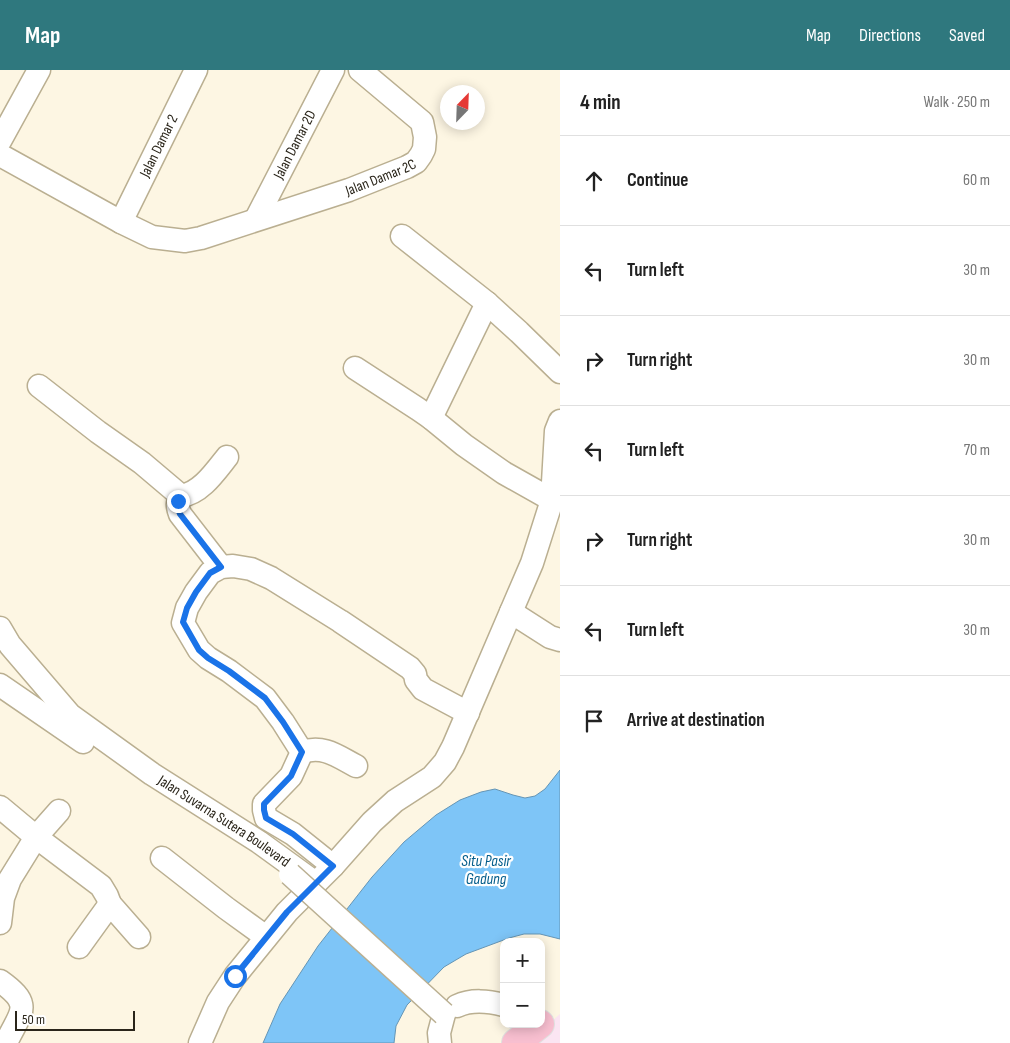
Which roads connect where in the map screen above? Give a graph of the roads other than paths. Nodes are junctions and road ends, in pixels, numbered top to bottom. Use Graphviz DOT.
graph roads {
  1 [pos="39,70"];
  2 [pos="196,70"];
  3 [pos="333,70"];
  4 [pos="360,70"];
  5 [pos="0,141"];
  6 [pos="0,155"];
  7 [pos="256,220"];
  8 [pos="121,222"];
  9 [pos="402,236"];
  10 [pos="487,302"];
  11 [pos="355,368"];
  12 [pos="560,372"];
  13 [pos="39,386"];
  14 [pos="431,418"];
  15 [pos="560,421"];
  16 [pos="227,457"];
  17 [pos="181,496"];
  18 [pos="552,500"];
  19 [pos="221,567"];
  20 [pos="511,612"];
  21 [pos="0,628"];
  22 [pos="560,640"];
  23 [pos="0,685"];
  24 [pos="468,713"];
  25 [pos="302,752"];
  26 [pos="356,766"];
  27 [pos="0,807"];
  28 [pos="59,811"];
  29 [pos="36,837"];
  30 [pos="162,858"];
  31 [pos="333,866"];
  32 [pos="300,876"];
  33 [pos="110,904"];
  34 [pos="0,923"];
  35 [pos="139,937"];
  36 [pos="266,937"];
  37 [pos="79,947"];
  38 [pos="0,981"];
  39 [pos="500,1004"];
  40 [pos="450,1010"];
  41 [pos="560,1010"];
  42 [pos="532,1029"];
  43 [pos="6,1043"];
  44 [pos="200,1043"];
  45 [pos="440,1043"];
  1 -- 5 [label="street"];
  2 -- 8 [label="street, Jalan Damar 2"];
  3 -- 7 [label="street, Jalan Damar 2D"];
  4 -- 7 [label="street, Jalan Damar 2C"];
  6 -- 8 [label="street"];
  7 -- 8 [label="street"];
  9 -- 10 [label="street"];
  10 -- 12 [label="street"];
  10 -- 14 [label="street"];
  11 -- 14 [label="street"];
  13 -- 17 [label="street"];
  14 -- 18 [label="street"];
  15 -- 18 [label="street"];
  16 -- 17 [label="street"];
  17 -- 19 [label="street"];
  18 -- 20 [label="street"];
  19 -- 24 [label="street"];
  19 -- 25 [label="street"];
  20 -- 22 [label="street"];
  20 -- 24 [label="street"];
  21 -- 32 [label="street, Jalan Suvarna Sutera Boulevard"];
  23 -- 32 [label="street"];
  24 -- 31 [label="street"];
  25 -- 26 [label="street"];
  25 -- 31 [label="street"];
  27 -- 29 [label="street"];
  28 -- 29 [label="street"];
  29 -- 33 [label="street"];
  29 -- 34 [label="street"];
  30 -- 36 [label="street"];
  31 -- 36 [label="street"];
  32 -- 40 [label="street, bridge"];
  33 -- 35 [label="street"];
  33 -- 37 [label="street"];
  36 -- 44 [label="street"];
  38 -- 43 [label="street"];
  39 -- 40 [label="street"];
  40 -- 45 [label="street"];
  41 -- 42 [label="main road"];
}
